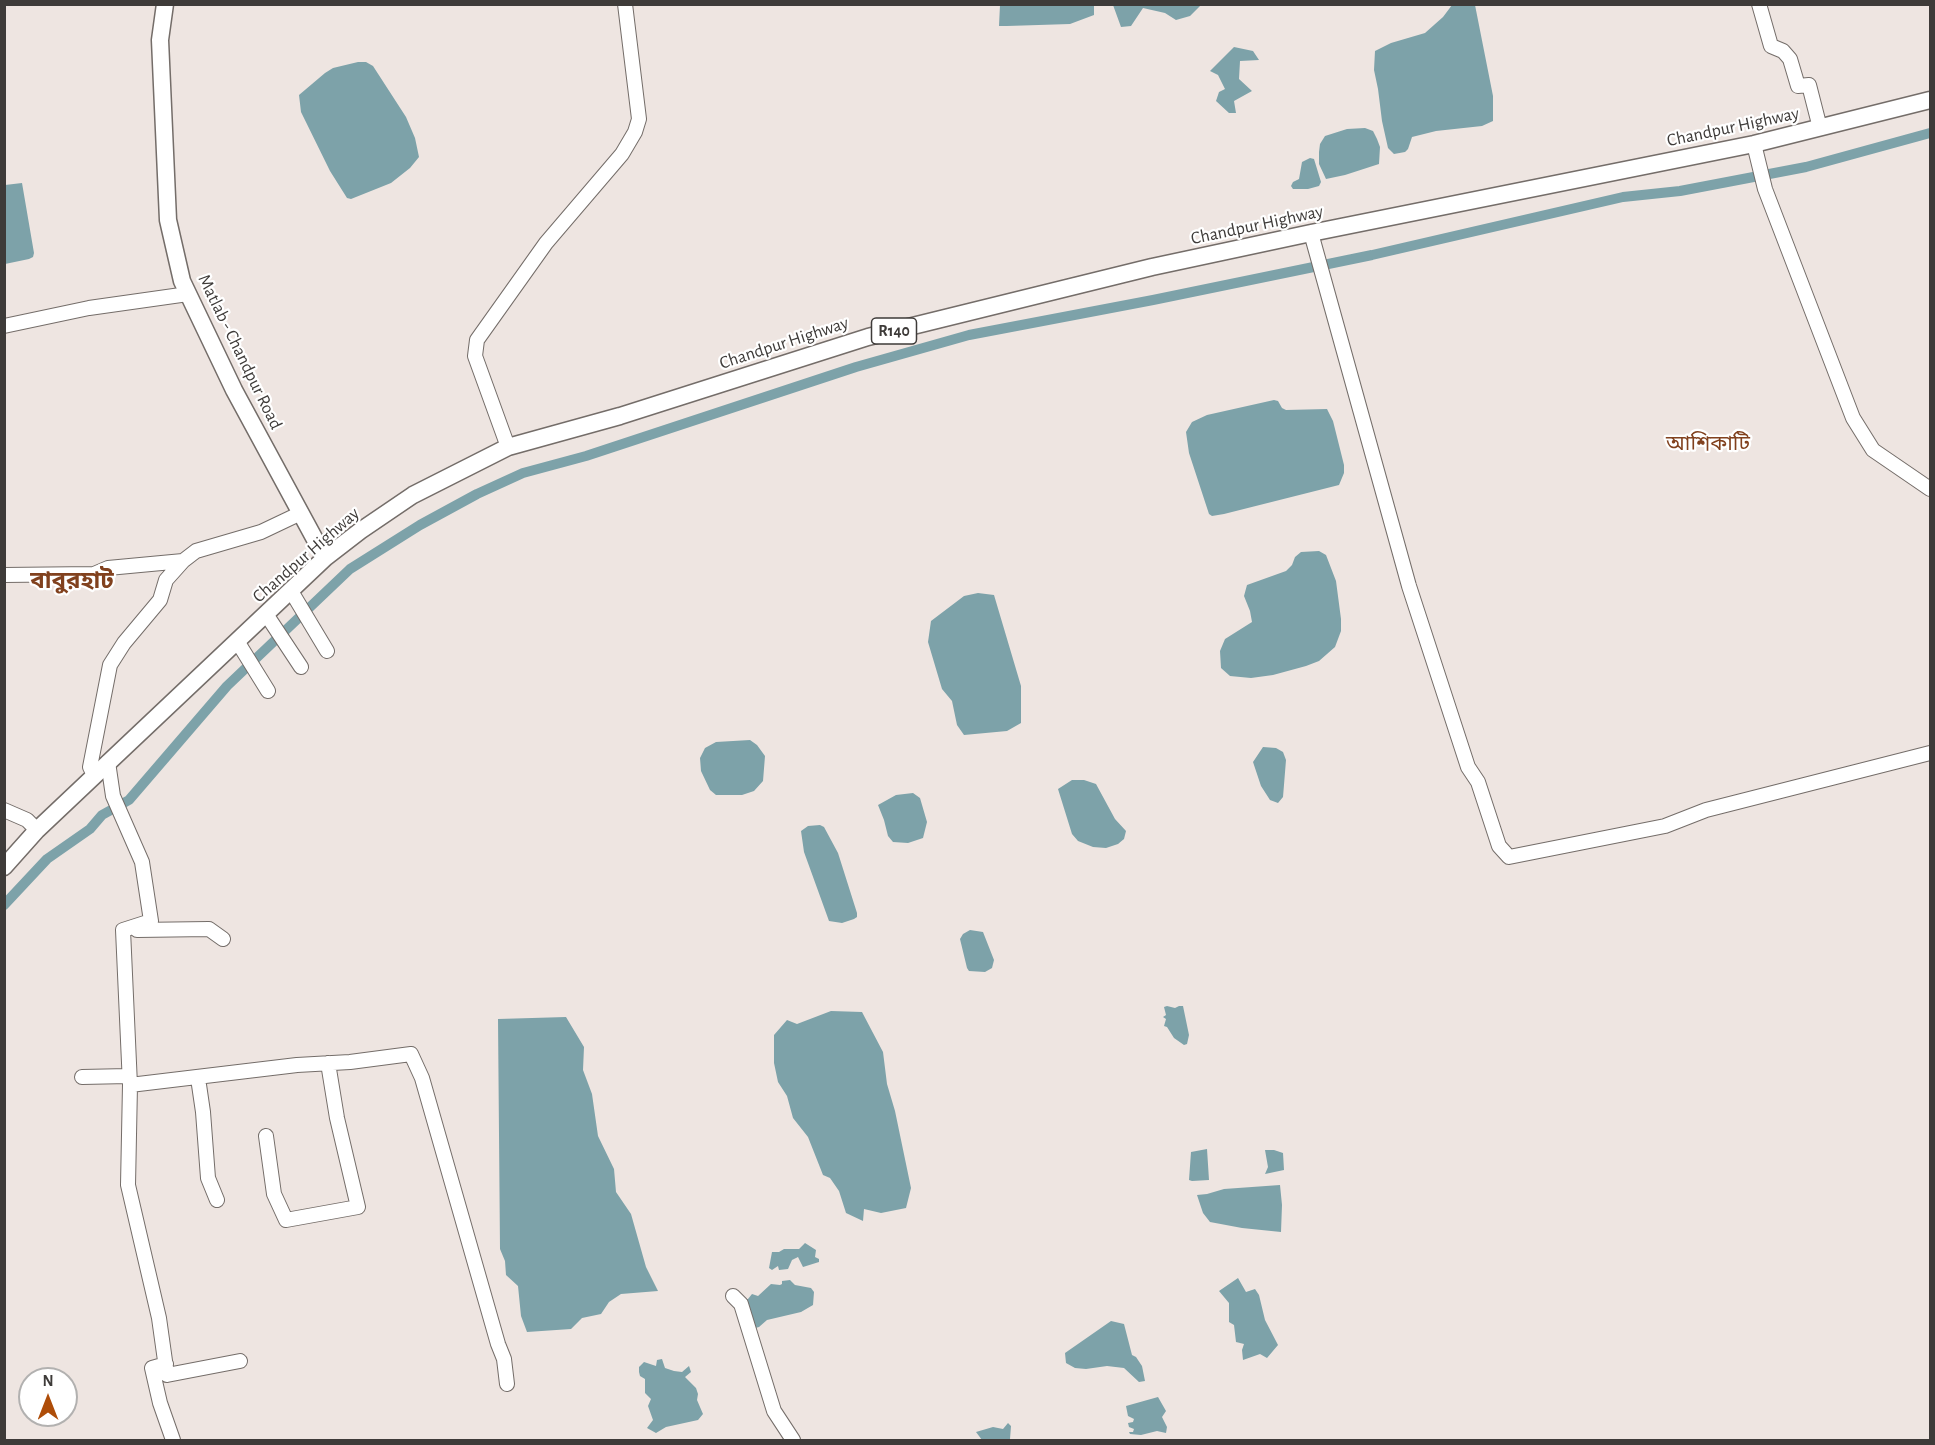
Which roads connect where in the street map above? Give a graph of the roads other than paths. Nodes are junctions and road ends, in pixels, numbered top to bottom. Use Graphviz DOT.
graph roads {
  1 [pos="165,4"];
  2 [pos="625,4"];
  3 [pos="1759,4"];
  4 [pos="1930,100"];
  5 [pos="1820,129"];
  6 [pos="1757,151"];
  7 [pos="1313,239"];
  8 [pos="188,294"];
  9 [pos="4,326"];
  10 [pos="508,447"];
  11 [pos="1930,489"];
  12 [pos="301,513"];
  13 [pos="325,558"];
  14 [pos="183,561"];
  15 [pos="4,575"];
  16 [pos="291,591"];
  17 [pos="266,614"];
  18 [pos="237,641"];
  19 [pos="327,651"];
  20 [pos="301,667"];
  21 [pos="268,690"];
  22 [pos="1930,753"];
  23 [pos="108,762"];
  24 [pos="94,776"];
  25 [pos="4,810"];
  26 [pos="37,830"];
  27 [pos="4,867"];
  28 [pos="123,930"];
  29 [pos="223,939"];
  30 [pos="328,1063"];
  31 [pos="82,1077"];
  32 [pos="198,1078"];
  33 [pos="129,1081"];
  34 [pos="266,1136"];
  35 [pos="217,1200"];
  36 [pos="733,1296"];
  37 [pos="240,1361"];
  38 [pos="166,1364"];
  39 [pos="507,1384"];
  40 [pos="173,1440"];
  41 [pos="794,1440"];
  1 -- 8 [label="main road, Matlab - Chandpur Road"];
  2 -- 10 [label="street"];
  3 -- 5 [label="street"];
  4 -- 5 [label="main road, Chandpur Highway / R140"];
  5 -- 6 [label="main road, Chandpur Highway / R140"];
  6 -- 7 [label="main road, Chandpur Highway / R140"];
  6 -- 11 [label="street"];
  7 -- 10 [label="main road, Chandpur Highway / R140"];
  7 -- 22 [label="street"];
  8 -- 9 [label="street"];
  8 -- 12 [label="main road, Matlab - Chandpur Road"];
  10 -- 13 [label="main road, Chandpur Highway / R140"];
  12 -- 13 [label="main road, Matlab - Chandpur Road"];
  12 -- 14 [label="street"];
  13 -- 16 [label="main road, Chandpur Highway / R140"];
  14 -- 15 [label="street"];
  14 -- 24 [label="street"];
  16 -- 17 [label="main road, Chandpur Highway / R140"];
  16 -- 19 [label="street"];
  17 -- 18 [label="main road, Chandpur Highway / R140"];
  17 -- 20 [label="street"];
  18 -- 21 [label="street"];
  18 -- 23 [label="main road, Chandpur Highway / R140"];
  23 -- 24 [label="main road, Chandpur Highway / R140"];
  23 -- 28 [label="street"];
  24 -- 26 [label="main road, Chandpur Highway / R140"];
  25 -- 26 [label="street"];
  26 -- 27 [label="main road, Chandpur Highway / R140"];
  28 -- 29 [label="street"];
  28 -- 33 [label="street"];
  30 -- 32 [label="street"];
  30 -- 34 [label="street"];
  30 -- 39 [label="street"];
  31 -- 33 [label="street"];
  32 -- 33 [label="street"];
  32 -- 35 [label="street"];
  33 -- 38 [label="street"];
  36 -- 41 [label="street"];
  37 -- 38 [label="street"];
  38 -- 40 [label="street"];
}
